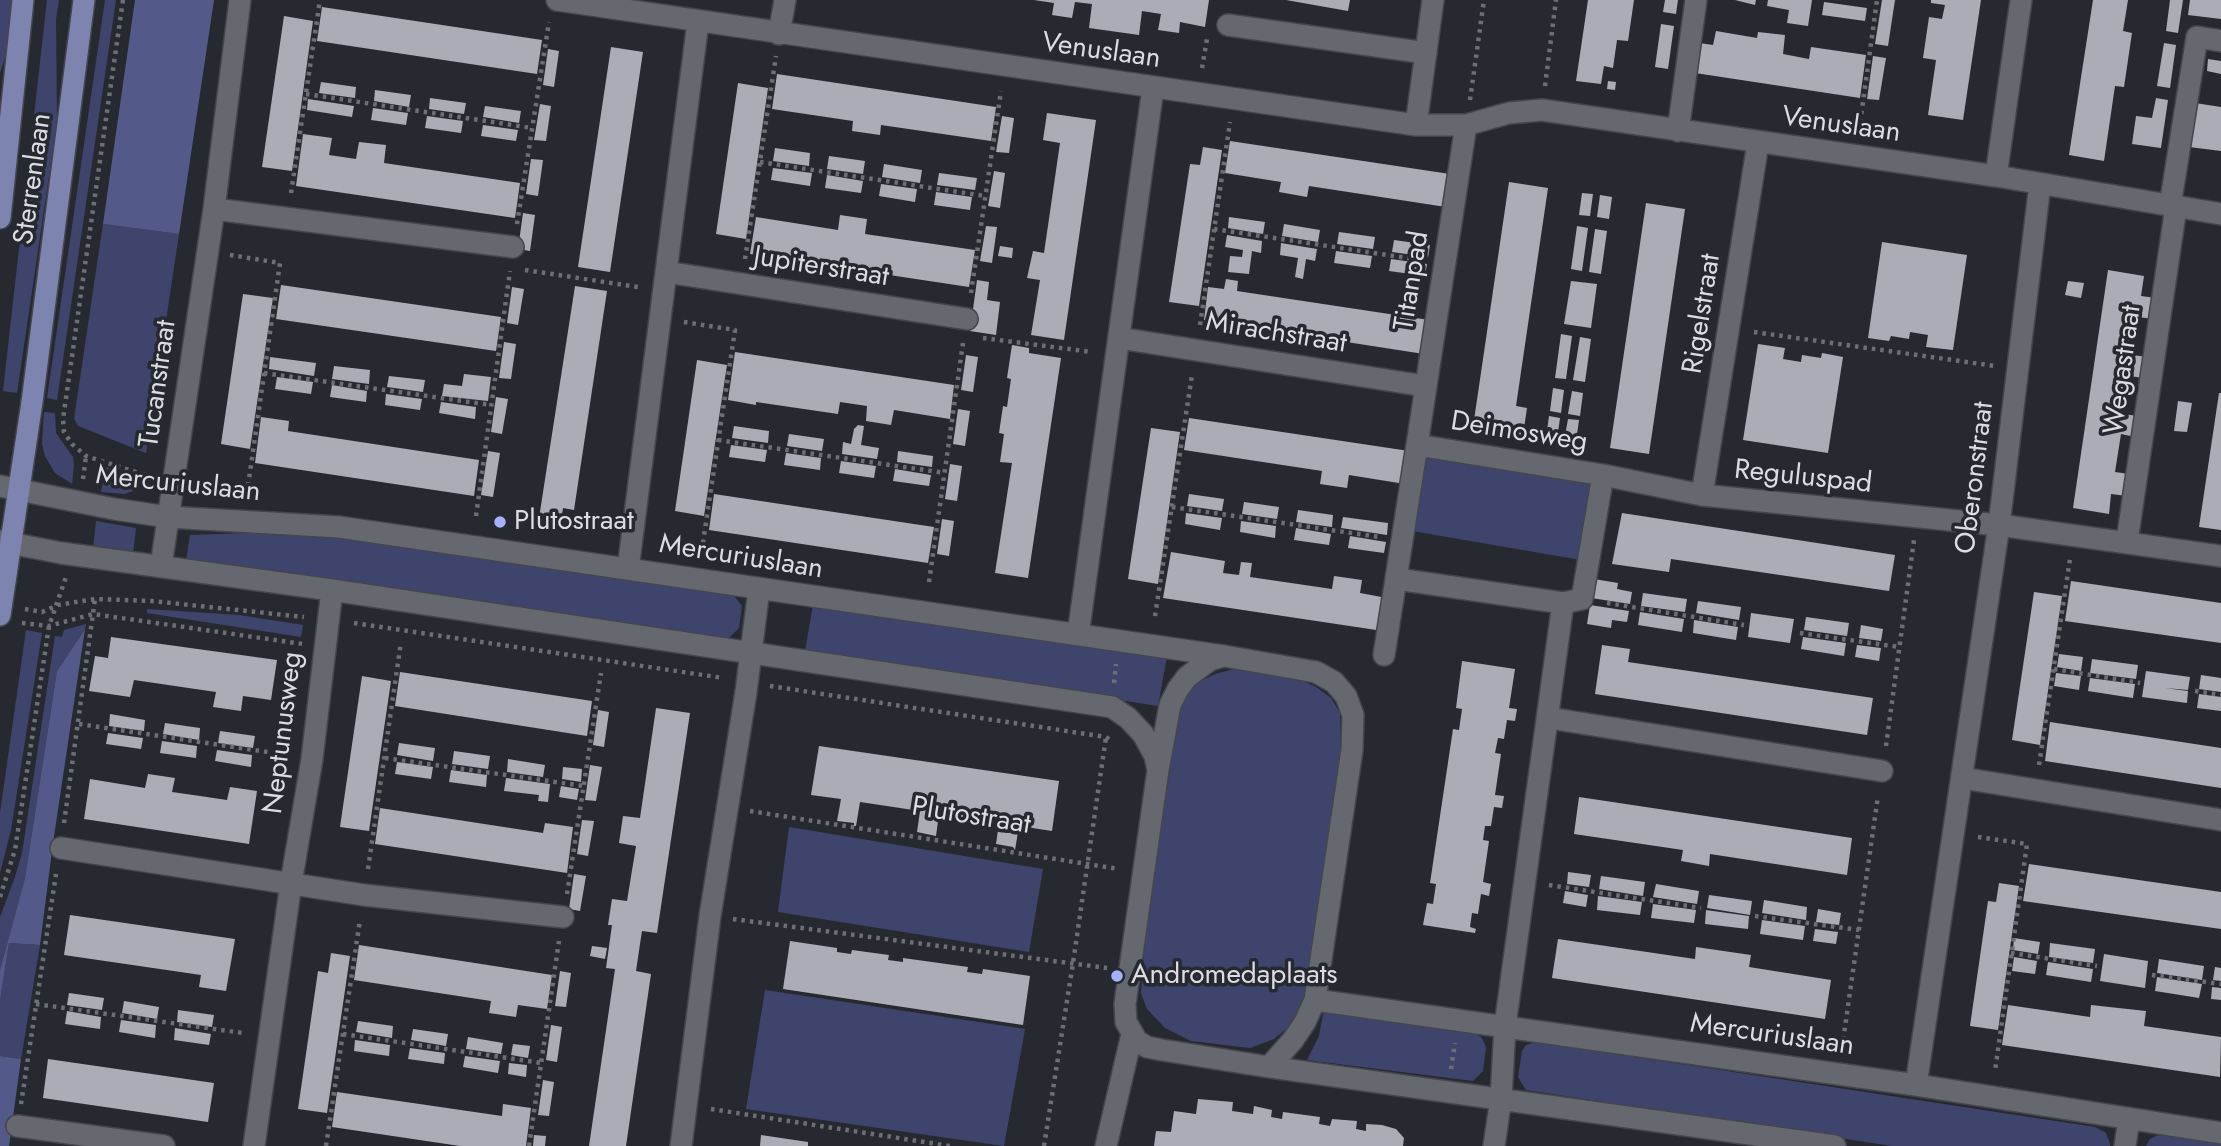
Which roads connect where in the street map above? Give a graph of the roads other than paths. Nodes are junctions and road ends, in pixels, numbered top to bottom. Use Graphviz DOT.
graph roads {
  1 [pos="23,0"];
  2 [pos="84,0"];
  3 [pos="240,0"];
  4 [pos="556,0"];
  5 [pos="785,0"];
  6 [pos="1433,0"];
  7 [pos="1696,0"];
  8 [pos="2021,0"];
  9 [pos="698,22"];
  10 [pos="1218,26"];
  11 [pos="779,34"];
  12 [pos="2221,41"];
  13 [pos="1426,53"];
  14 [pos="1153,88"];
  15 [pos="1416,125"];
  16 [pos="1466,125"];
  17 [pos="1678,131"];
  18 [pos="1758,142"];
  19 [pos="1996,176"];
  20 [pos="2040,184"];
  21 [pos="2173,206"];
  22 [pos="214,209"];
  23 [pos="2221,214"];
  24 [pos="0,218"];
  25 [pos="513,247"];
  26 [pos="665,282"];
  27 [pos="973,328"];
  28 [pos="1118,346"];
  29 [pos="1425,386"];
  30 [pos="1417,446"];
  31 [pos="1603,475"];
  32 [pos="10,488"];
  33 [pos="1702,495"];
  34 [pos="168,517"];
  35 [pos="1999,525"];
  36 [pos="2127,541"];
  37 [pos="6,542"];
  38 [pos="2221,556"];
  39 [pos="161,566"];
  40 [pos="628,569"];
  41 [pos="1397,579"];
  42 [pos="759,589"];
  43 [pos="332,590"];
  44 [pos="1572,601"];
  45 [pos="6,618"];
  46 [pos="1078,635"];
  47 [pos="751,653"];
  48 [pos="1384,655"];
  49 [pos="1224,656"];
  50 [pos="1549,718"];
  51 [pos="1157,770"];
  52 [pos="1882,771"];
  53 [pos="1962,778"];
  54 [pos="2221,820"];
  55 [pos="61,848"];
  56 [pos="291,883"];
  57 [pos="563,917"];
  58 [pos="1315,1000"];
  59 [pos="1505,1026"];
  60 [pos="1132,1034"];
  61 [pos="1269,1067"];
  62 [pos="1916,1085"];
  63 [pos="1501,1098"];
  64 [pos="2129,1119"];
  65 [pos="17,1126"];
  66 [pos="2221,1133"];
  67 [pos="164,1146"];
  68 [pos="256,1146"];
  69 [pos="681,1146"];
  70 [pos="1106,1146"];
  71 [pos="1494,1146"];
  72 [pos="1835,1146"];
  73 [pos="2125,1146"];
  1 -- 24 [label="main road, Sterrenlaan"];
  2 -- 32 [label="main road, Sterrenlaan"];
  3 -- 22 [label="street, Tucanstraat"];
  4 -- 9 [label="street, Venuslaan"];
  5 -- 11 [label="street"];
  6 -- 13 [label="street"];
  7 -- 17 [label="street"];
  8 -- 19 [label="street"];
  9 -- 11 [label="street, Venuslaan"];
  9 -- 26 [label="street"];
  10 -- 13 [label="street"];
  11 -- 14 [label="street, Venuslaan"];
  12 -- 21 [label="street"];
  13 -- 15 [label="street"];
  14 -- 15 [label="street, Venuslaan"];
  14 -- 28 [label="street"];
  15 -- 16 [label="street, Venuslaan"];
  16 -- 17 [label="street, Venuslaan"];
  16 -- 29 [label="street, Titanpad"];
  17 -- 18 [label="street, Venuslaan"];
  18 -- 19 [label="street, Venuslaan"];
  18 -- 33 [label="street, Rigelstraat"];
  19 -- 20 [label="street, Venuslaan"];
  20 -- 21 [label="street, Venuslaan"];
  20 -- 35 [label="street, Oberonstraat"];
  21 -- 23 [label="street, Venuslaan"];
  21 -- 36 [label="street, Wegastraat"];
  22 -- 25 [label="street"];
  22 -- 34 [label="street, Tucanstraat"];
  26 -- 27 [label="street, Jupiterstraat"];
  26 -- 40 [label="street"];
  28 -- 29 [label="street, Mirachstraat"];
  28 -- 46 [label="street"];
  29 -- 30 [label="street, Titanpad"];
  30 -- 31 [label="street, Deimosweg"];
  30 -- 41 [label="street, Deimosweg"];
  31 -- 33 [label="street, Reguluspad"];
  31 -- 44 [label="street, Deimosweg"];
  32 -- 34 [label="street, Mercuriuslaan"];
  32 -- 37 [label="main road, Sterrenlaan"];
  33 -- 35 [label="street, Reguluspad"];
  34 -- 39 [label="street, Tucanstraat"];
  34 -- 40 [label="street, Mercuriuslaan"];
  35 -- 36 [label="street"];
  35 -- 53 [label="street, Oberonstraat"];
  36 -- 38 [label="street"];
  37 -- 39 [label="street"];
  37 -- 45 [label="main road, Sterrenlaan"];
  39 -- 43 [label="street"];
  40 -- 42 [label="street, Mercuriuslaan"];
  41 -- 44 [label="street"];
  41 -- 48 [label="street, Deimosweg"];
  42 -- 46 [label="street, Mercuriuslaan"];
  42 -- 47 [label="street"];
  43 -- 47 [label="street"];
  43 -- 56 [label="street, Neptunusweg"];
  44 -- 50 [label="street, Deimosweg"];
  46 -- 49 [label="street, Mercuriuslaan"];
  47 -- 51 [label="street"];
  47 -- 69 [label="street"];
  49 -- 51 [label="street"];
  49 -- 58 [label="street, Mercuriuslaan"];
  50 -- 52 [label="street"];
  50 -- 59 [label="street, Deimosweg"];
  51 -- 60 [label="street"];
  53 -- 54 [label="street"];
  53 -- 62 [label="street, Oberonstraat"];
  55 -- 56 [label="street"];
  56 -- 57 [label="street"];
  56 -- 68 [label="street, Neptunusweg"];
  58 -- 59 [label="street, Mercuriuslaan"];
  58 -- 61 [label="street, Mercuriuslaan"];
  59 -- 62 [label="street, Mercuriuslaan"];
  59 -- 63 [label="street, Deimosweg"];
  60 -- 61 [label="street"];
  60 -- 70 [label="street"];
  61 -- 63 [label="street"];
  62 -- 64 [label="street, Mercuriuslaan"];
  63 -- 71 [label="street, Deimosweg"];
  63 -- 72 [label="street"];
  64 -- 66 [label="street, Mercuriuslaan"];
  64 -- 73 [label="street"];
  65 -- 67 [label="street"];
}
